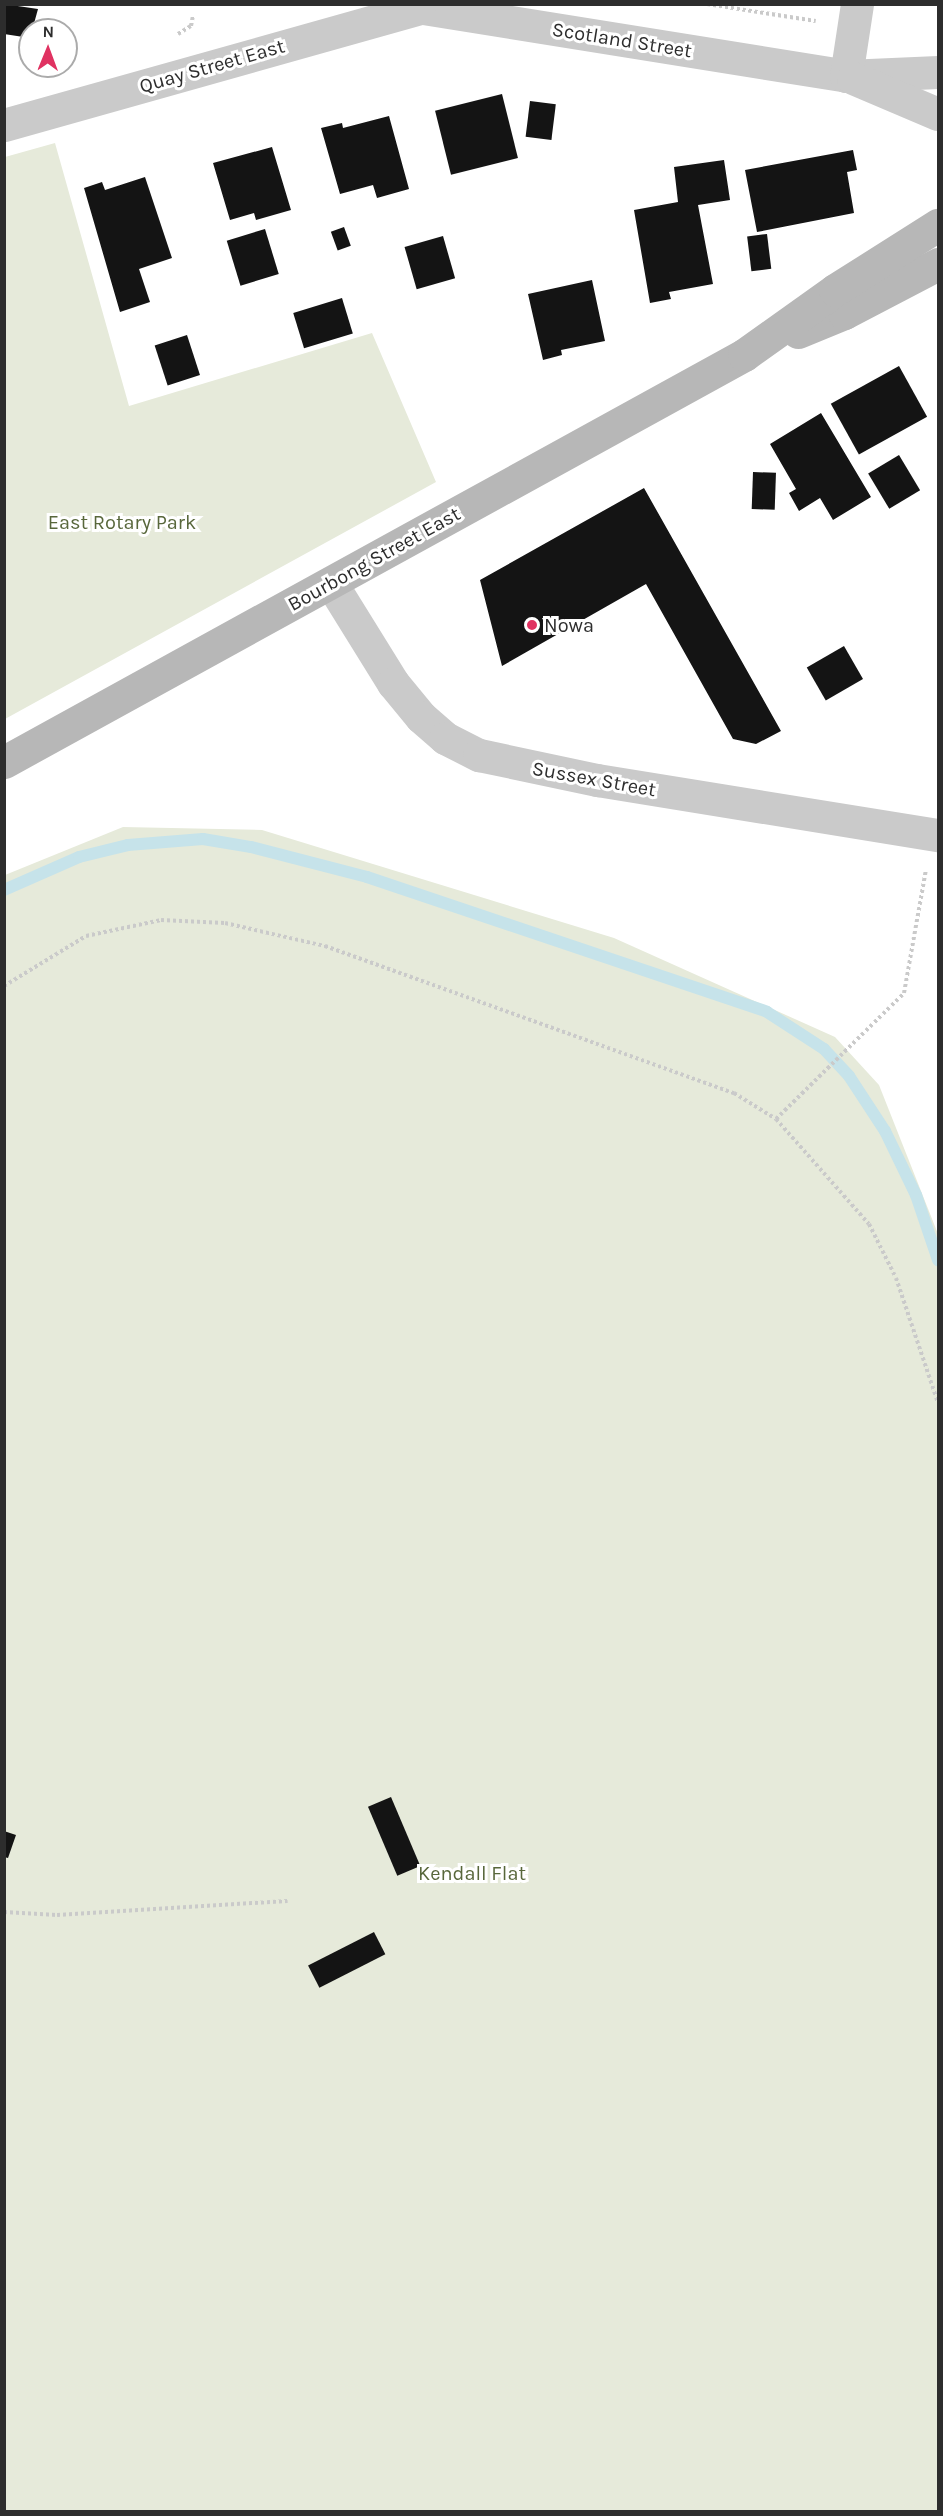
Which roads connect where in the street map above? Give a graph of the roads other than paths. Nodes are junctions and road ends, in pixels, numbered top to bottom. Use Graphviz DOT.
graph roads {
  1 [pos="857,4"];
  2 [pos="409,6"];
  3 [pos="939,72"];
  4 [pos="846,75"];
  5 [pos="939,114"];
  6 [pos="4,125"];
  7 [pos="939,225"];
  8 [pos="939,264"];
  9 [pos="744,355"];
  10 [pos="331,583"];
  11 [pos="4,762"];
  12 [pos="935,834"];
  1 -- 4 [label="street"];
  2 -- 4 [label="street, Scotland Street"];
  2 -- 6 [label="street, Quay Street East"];
  3 -- 4 [label="street, Scotland Street"];
  4 -- 5 [label="street, Scotland Street"];
  7 -- 9 [label="main road, Bourbong Street East"];
  8 -- 9 [label="main road, Bourbong Street East"];
  9 -- 10 [label="main road, Bourbong Street East"];
  10 -- 11 [label="main road, Bourbong Street East"];
  10 -- 12 [label="street, Sussex Street"];
}
